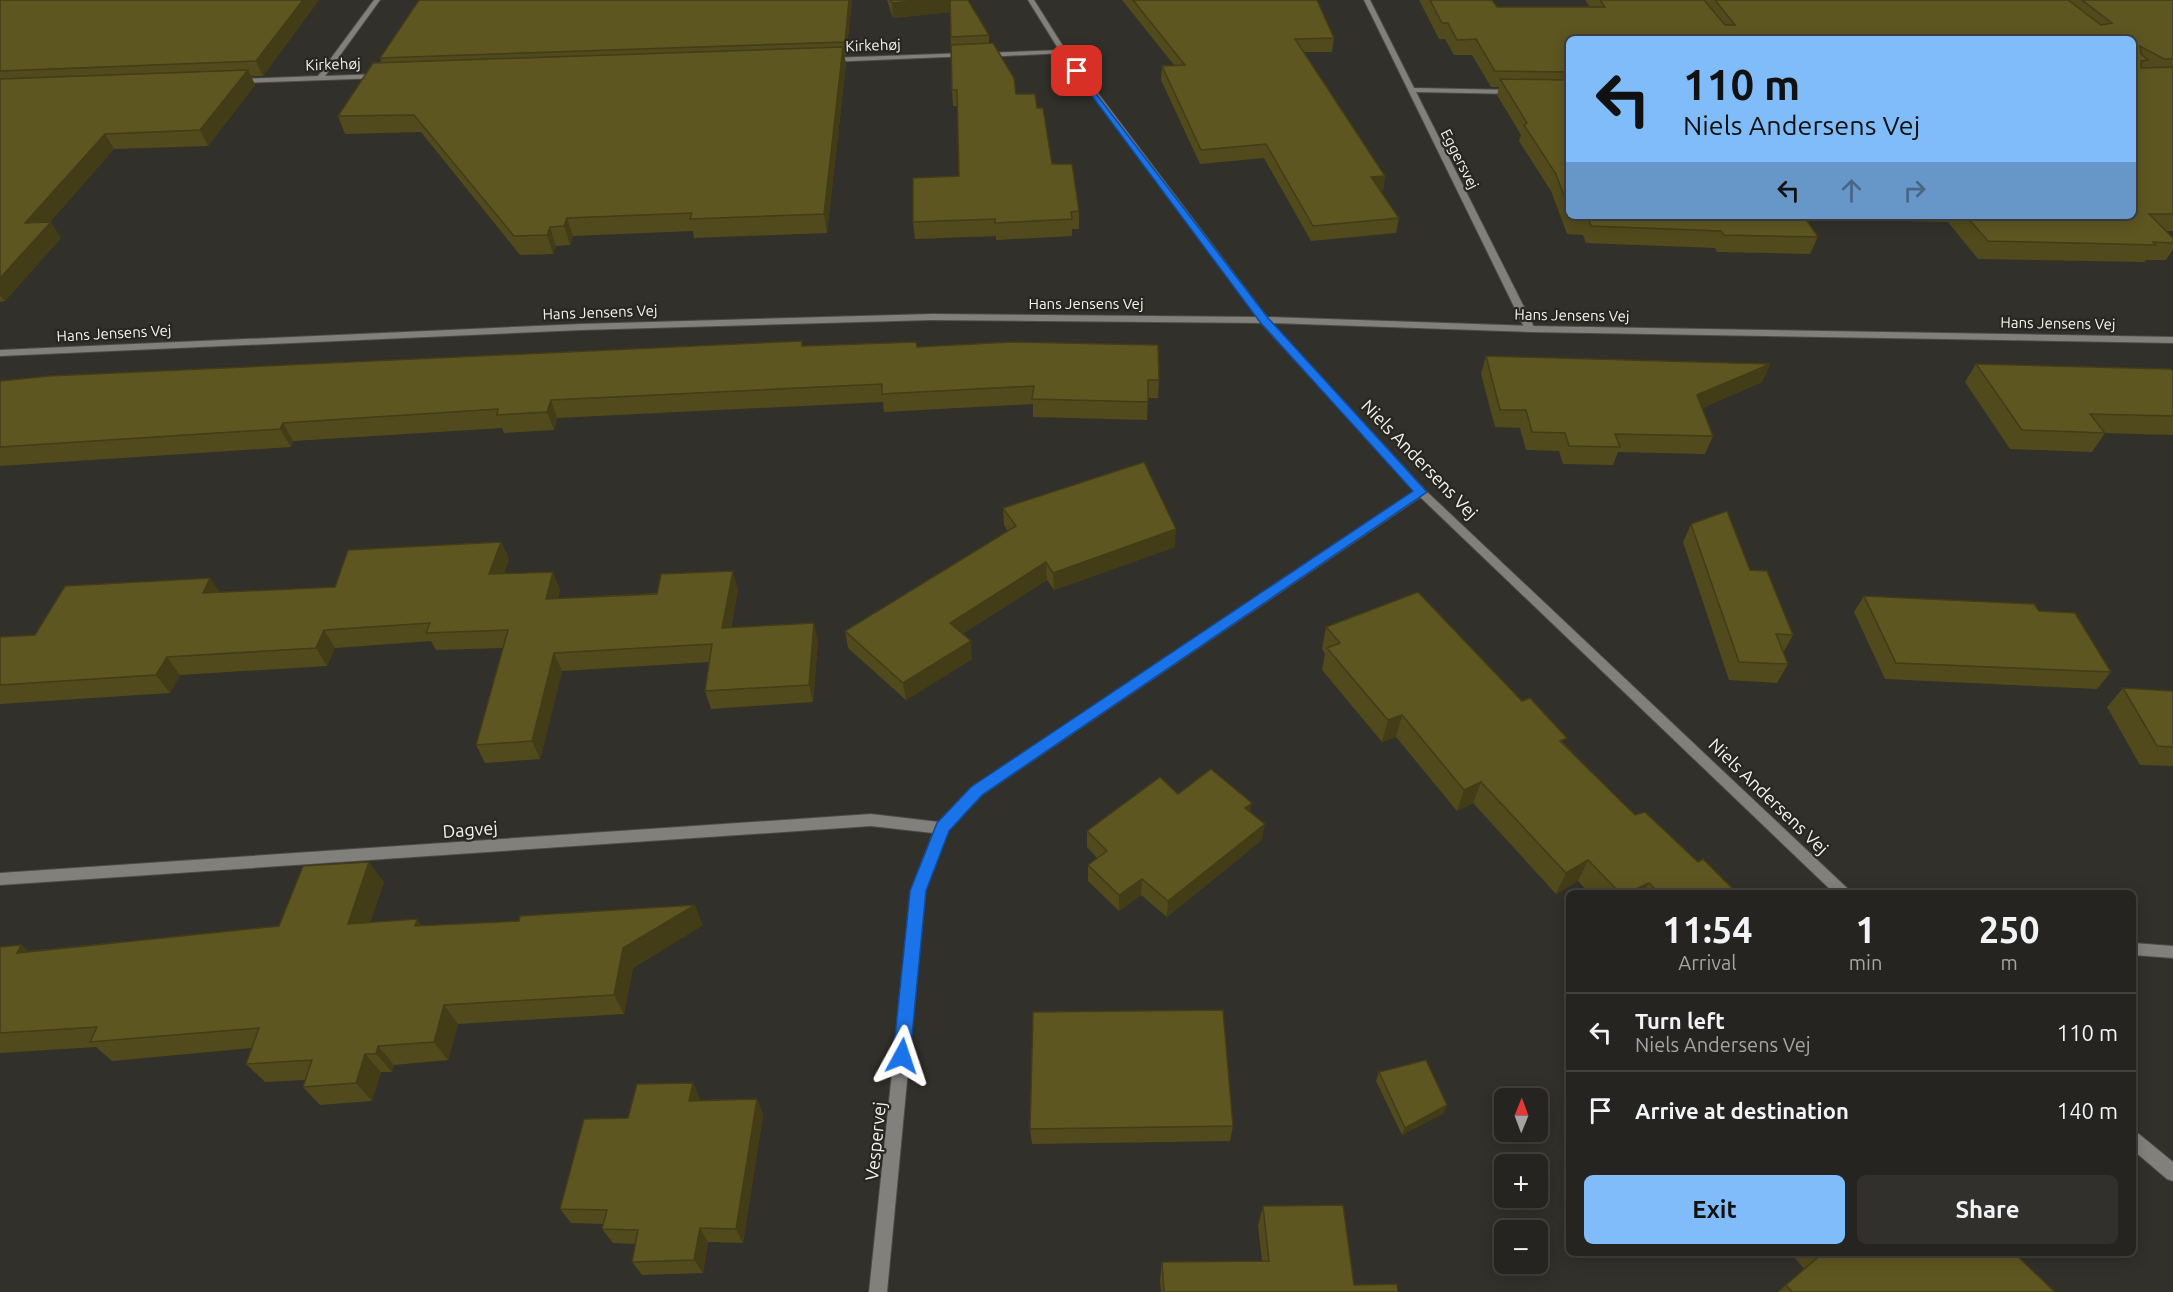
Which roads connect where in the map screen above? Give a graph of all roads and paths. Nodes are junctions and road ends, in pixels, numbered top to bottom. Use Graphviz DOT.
graph roads {
  1 [pos="377,0"];
  2 [pos="1031,0"];
  3 [pos="1366,0"];
  4 [pos="1063,52"];
  5 [pos="824,60"];
  6 [pos="392,76"];
  7 [pos="320,78"];
  8 [pos="225,82"];
  9 [pos="1411,90"];
  10 [pos="1524,92"];
  11 [pos="1264,320"];
  12 [pos="1530,329"];
  13 [pos="2173,340"];
  14 [pos="0,353"];
  15 [pos="1420,492"];
  16 [pos="942,828"];
  17 [pos="0,879"];
  18 [pos="1840,890"];
  19 [pos="2136,949"];
  20 [pos="2173,952"];
  21 [pos="2136,1142"];
  22 [pos="2173,1173"];
  23 [pos="878,1292"];
  1 -- 7 [label="street"];
  2 -- 4 [label="street, Niels Andersens Vej"];
  3 -- 9 [label="street, Eggersvej"];
  4 -- 5 [label="street, Kirkehøj"];
  4 -- 11 [label="street, Niels Andersens Vej"];
  6 -- 7 [label="street, Kirkehøj"];
  7 -- 8 [label="street, Kirkehøj"];
  9 -- 10 [label="street"];
  9 -- 12 [label="street, Eggersvej"];
  11 -- 12 [label="street, Hans Jensens Vej"];
  11 -- 14 [label="street, Hans Jensens Vej"];
  11 -- 15 [label="street, Niels Andersens Vej"];
  12 -- 13 [label="street, Hans Jensens Vej"];
  15 -- 16 [label="street, Vespervej"];
  15 -- 18 [label="street, Niels Andersens Vej"];
  16 -- 17 [label="street, Dagvej"];
  16 -- 23 [label="street, Vespervej"];
  19 -- 20 [label="street"];
  21 -- 22 [label="street"];
}
